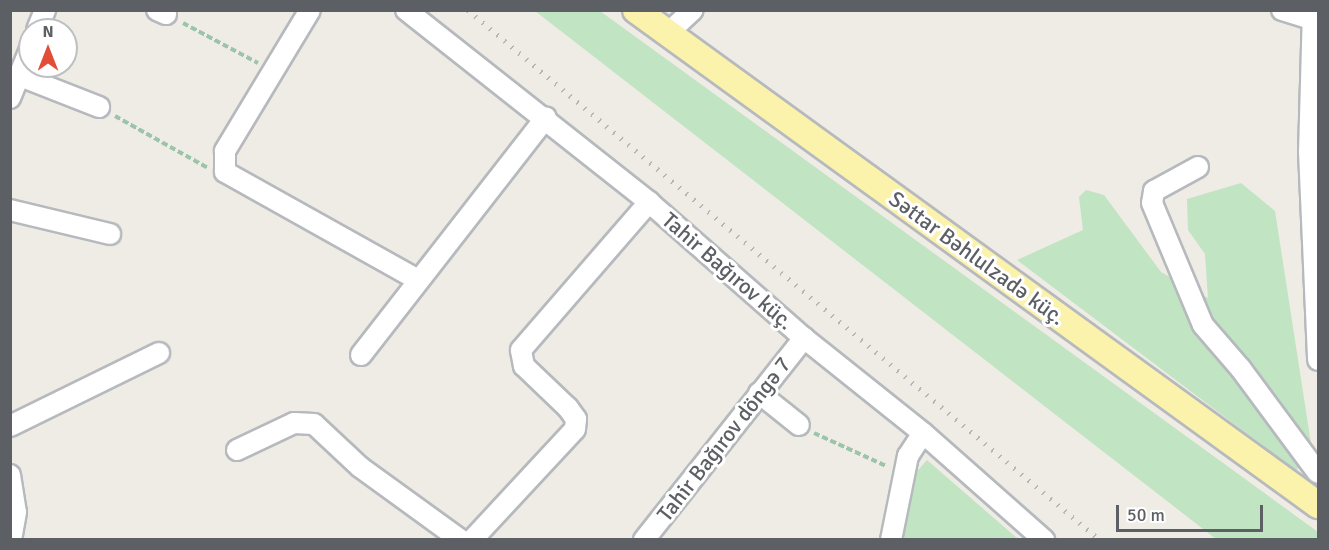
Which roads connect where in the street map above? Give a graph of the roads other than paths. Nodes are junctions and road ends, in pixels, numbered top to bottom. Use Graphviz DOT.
graph roads {
  1 [pos="310,10"];
  2 [pos="406,10"];
  3 [pos="636,10"];
  4 [pos="693,10"];
  5 [pos="1282,10"];
  6 [pos="1313,15"];
  7 [pos="667,34"];
  8 [pos="19,78"];
  9 [pos="25,78"];
  10 [pos="10,98"];
  11 [pos="99,107"];
  12 [pos="546,117"];
  13 [pos="1198,167"];
  14 [pos="649,202"];
  15 [pos="10,210"];
  16 [pos="110,234"];
  17 [pos="418,280"];
  18 [pos="804,338"];
  19 [pos="159,353"];
  20 [pos="361,355"];
  21 [pos="1318,360"];
  22 [pos="759,393"];
  23 [pos="799,424"];
  24 [pos="10,426"];
  25 [pos="923,433"];
  26 [pos="237,450"];
  27 [pos="10,475"];
  28 [pos="1315,487"];
  29 [pos="10,540"];
  30 [pos="461,540"];
  31 [pos="472,540"];
  32 [pos="644,540"];
  33 [pos="891,540"];
  34 [pos="1044,540"];
  1 -- 17 [label="street"];
  2 -- 12 [label="street, Tahir Bağırov küç."];
  3 -- 7 [label="main road, Səttar Bəhlulzadə küç."];
  4 -- 7 [label="street"];
  5 -- 6 [label="street"];
  6 -- 21 [label="street"];
  7 -- 28 [label="main road, Səttar Bəhlulzadə küç."];
  8 -- 10 [label="street"];
  9 -- 11 [label="street"];
  12 -- 14 [label="street, Tahir Bağırov küç."];
  12 -- 17 [label="street"];
  13 -- 28 [label="street"];
  14 -- 18 [label="street, Tahir Bağırov küç."];
  14 -- 31 [label="street"];
  15 -- 16 [label="street"];
  17 -- 20 [label="street"];
  18 -- 22 [label="street, Tahir Bağırov döngə 7"];
  18 -- 25 [label="street, Tahir Bağırov küç."];
  19 -- 24 [label="street"];
  22 -- 23 [label="street"];
  22 -- 32 [label="street, Tahir Bağırov döngə 7"];
  25 -- 33 [label="street"];
  25 -- 34 [label="street, Tahir Bağırov küç."];
  26 -- 30 [label="street"];
  27 -- 29 [label="street"];
}
